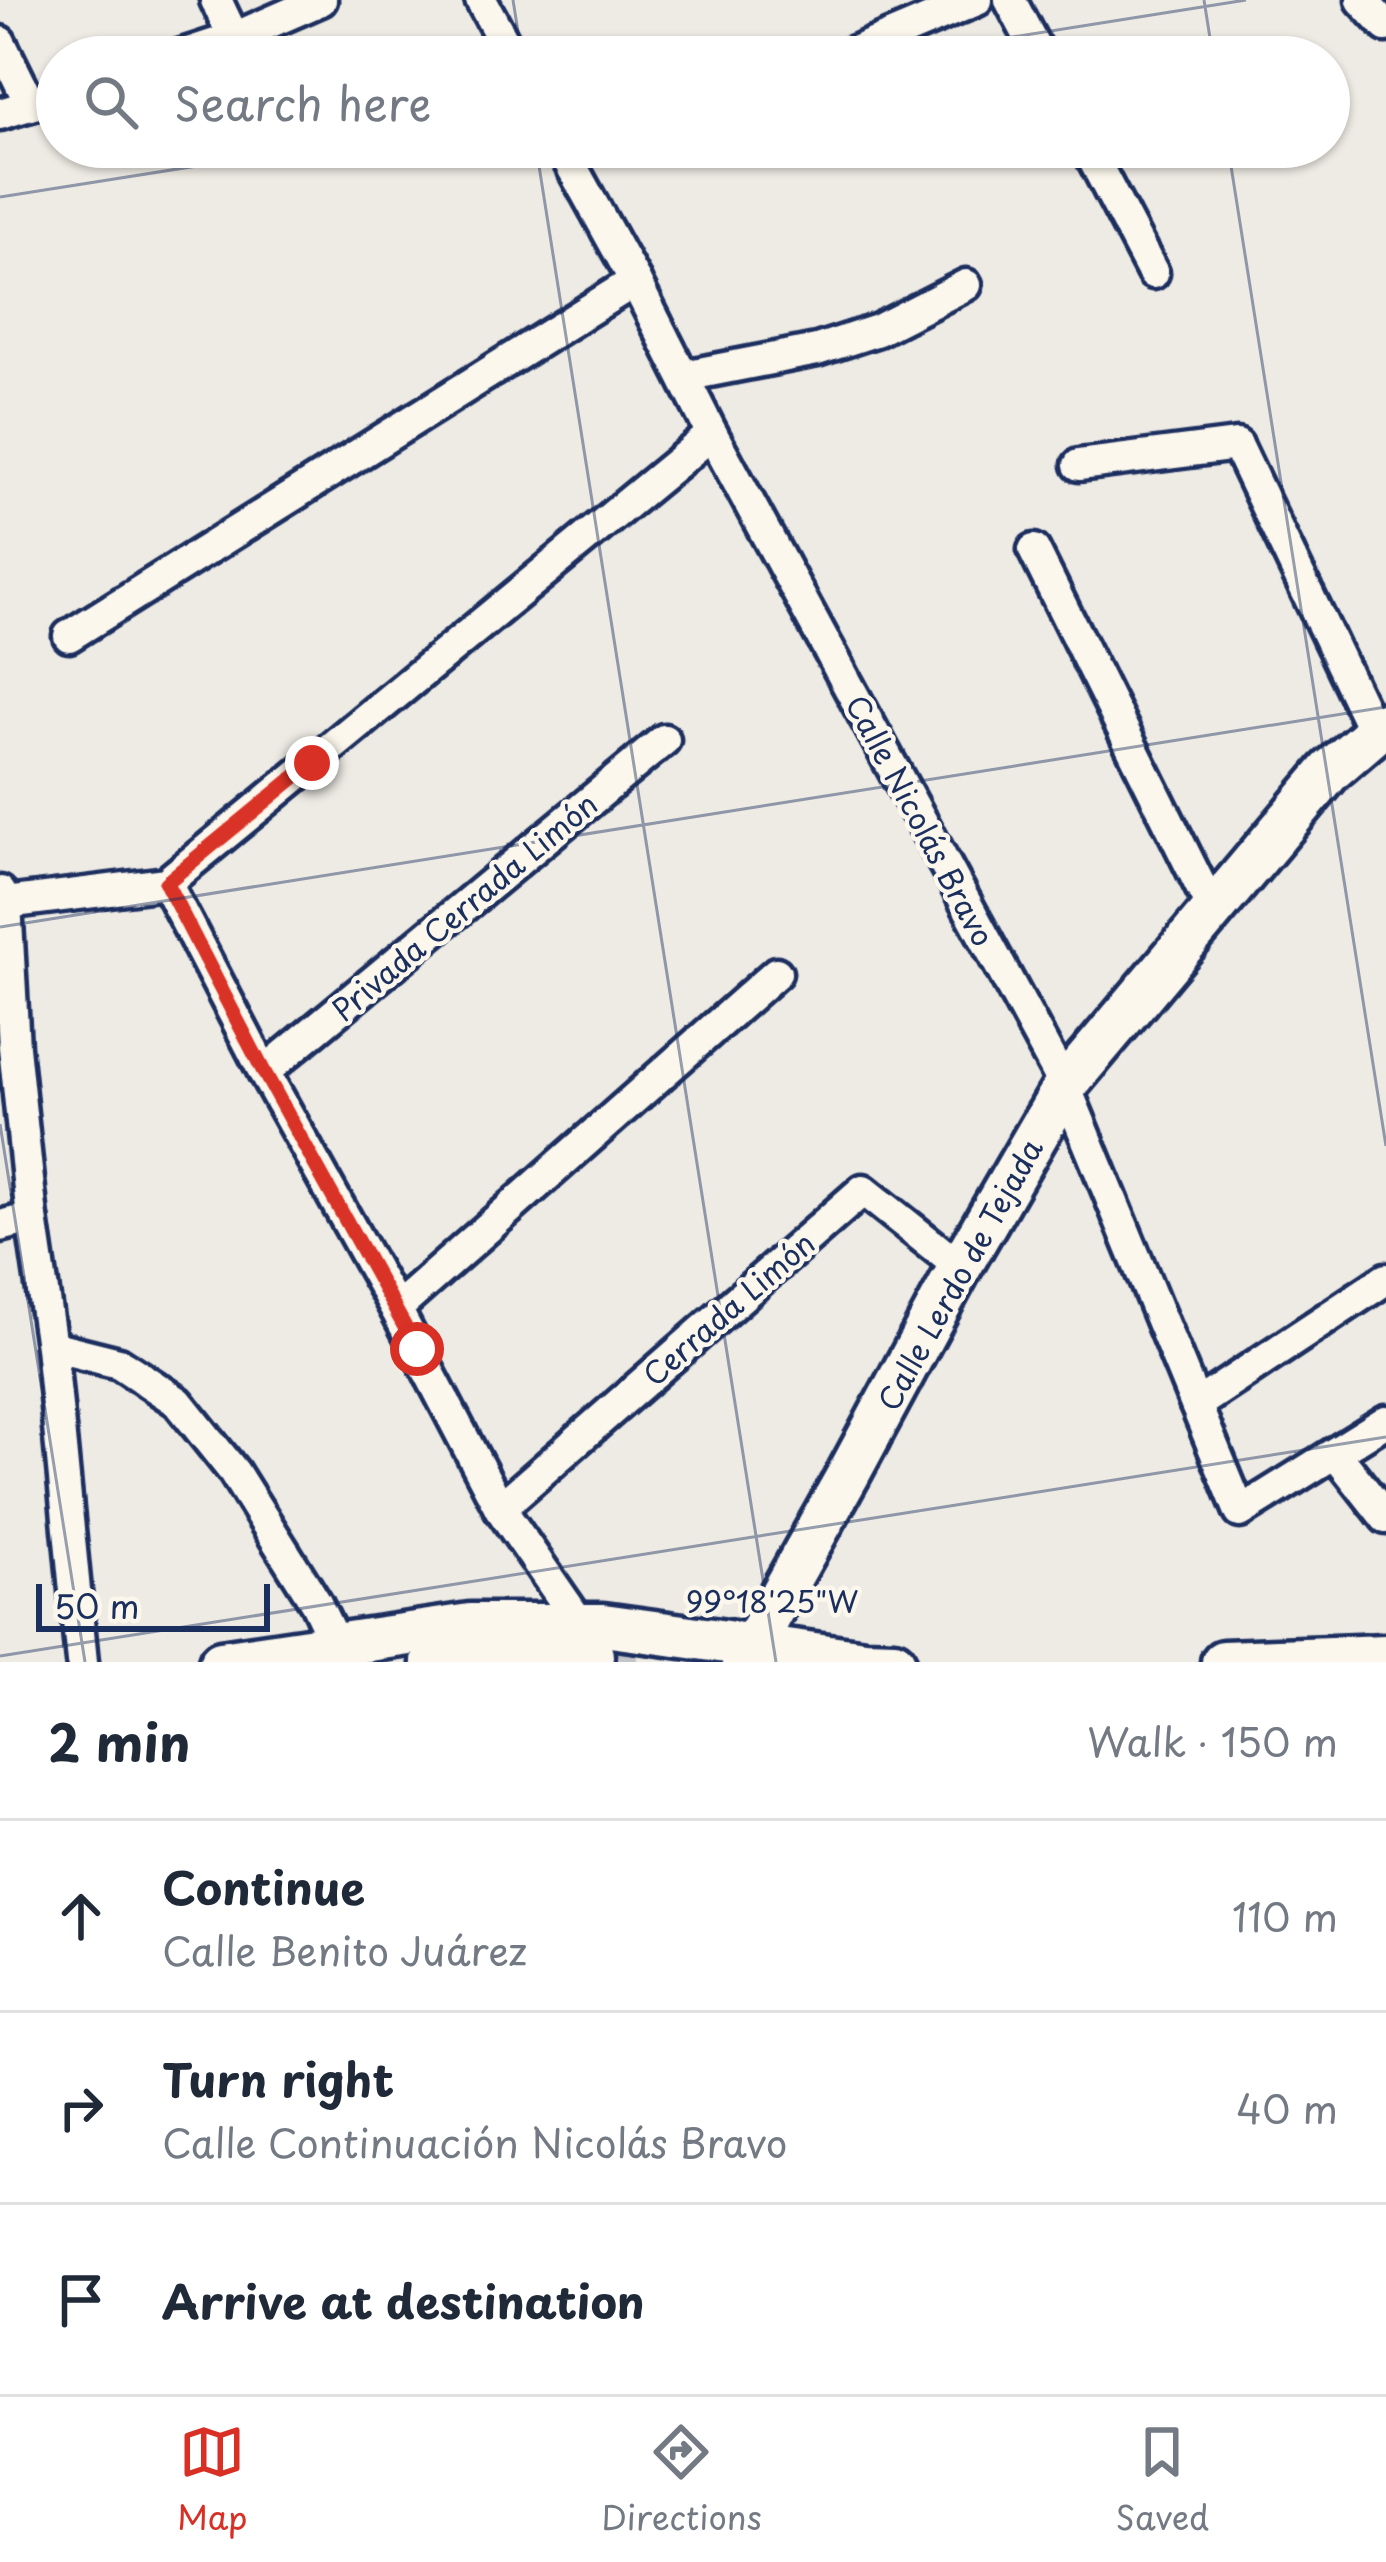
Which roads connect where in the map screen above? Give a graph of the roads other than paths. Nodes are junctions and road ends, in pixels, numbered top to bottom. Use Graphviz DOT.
graph roads {
  1 [pos="216,0"];
  2 [pos="321,0"];
  3 [pos="481,0"];
  4 [pos="977,0"];
  5 [pos="1010,0"];
  6 [pos="1362,0"];
  7 [pos="1386,26"];
  8 [pos="233,36"];
  9 [pos="239,36"];
  10 [pos="501,36"];
  11 [pos="892,36"];
  12 [pos="1029,36"];
  13 [pos="0,42"];
  14 [pos="36,90"];
  15 [pos="36,103"];
  16 [pos="0,114"];
  17 [pos="572,168"];
  18 [pos="1098,168"];
  19 [pos="1153,273"];
  20 [pos="634,281"];
  21 [pos="966,285"];
  22 [pos="684,376"];
  23 [pos="712,434"];
  24 [pos="1079,465"];
  25 [pos="1034,550"];
  26 [pos="69,636"];
  27 [pos="1380,728"];
  28 [pos="664,740"];
  29 [pos="166,883"];
  30 [pos="3,897"];
  31 [pos="1213,910"];
  32 [pos="776,974"];
  33 [pos="7,1047"];
  34 [pos="264,1072"];
  35 [pos="1065,1086"];
  36 [pos="32,1218"];
  37 [pos="0,1226"];
  38 [pos="960,1268"];
  39 [pos="1386,1279"];
  40 [pos="396,1310"];
  41 [pos="51,1346"];
  42 [pos="1196,1405"];
  43 [pos="1386,1420"];
  44 [pos="1335,1453"];
  45 [pos="500,1508"];
  46 [pos="1386,1518"];
  47 [pos="585,1641"];
  48 [pos="336,1645"];
  49 [pos="748,1653"];
  50 [pos="1386,1656"];
  51 [pos="82,1662"];
  52 [pos="221,1662"];
  53 [pos="436,1662"];
  54 [pos="894,1662"];
  55 [pos="1223,1662"];
  1 -- 8 [label="street"];
  2 -- 9 [label="street"];
  3 -- 10 [label="street"];
  4 -- 11 [label="street"];
  5 -- 12 [label="street"];
  6 -- 7 [label="street"];
  13 -- 14 [label="street"];
  15 -- 16 [label="street"];
  17 -- 20 [label="street, Calle Nicolás Bravo"];
  18 -- 19 [label="street"];
  20 -- 22 [label="street, Calle Nicolás Bravo"];
  20 -- 26 [label="street"];
  21 -- 22 [label="street"];
  22 -- 23 [label="street, Calle Nicolás Bravo"];
  23 -- 29 [label="street"];
  23 -- 35 [label="street, Calle Nicolás Bravo"];
  24 -- 27 [label="street"];
  25 -- 31 [label="street"];
  27 -- 31 [label="main road, Calle Lerdo de Tejada"];
  28 -- 34 [label="street, Privada Cerrada Limón"];
  29 -- 30 [label="street"];
  29 -- 34 [label="street"];
  30 -- 33 [label="street"];
  31 -- 35 [label="main road, Calle Lerdo de Tejada"];
  32 -- 40 [label="street"];
  33 -- 36 [label="street"];
  34 -- 40 [label="street"];
  35 -- 38 [label="main road, Calle Lerdo de Tejada"];
  35 -- 42 [label="street, Calle Nicolás Bravo"];
  36 -- 37 [label="street"];
  36 -- 41 [label="street"];
  38 -- 45 [label="street, Cerrada Limón"];
  38 -- 49 [label="main road, Calle Lerdo de Tejada"];
  39 -- 42 [label="street"];
  40 -- 45 [label="street"];
  41 -- 48 [label="street"];
  41 -- 51 [label="street"];
  42 -- 44 [label="street, Calle Nicolás Bravo"];
  43 -- 44 [label="street"];
  44 -- 46 [label="street"];
  45 -- 47 [label="street"];
  47 -- 48 [label="main road"];
  47 -- 49 [label="main road"];
  47 -- 53 [label="main road"];
  48 -- 52 [label="main road"];
  49 -- 54 [label="main road"];
  50 -- 55 [label="main road"];
}
